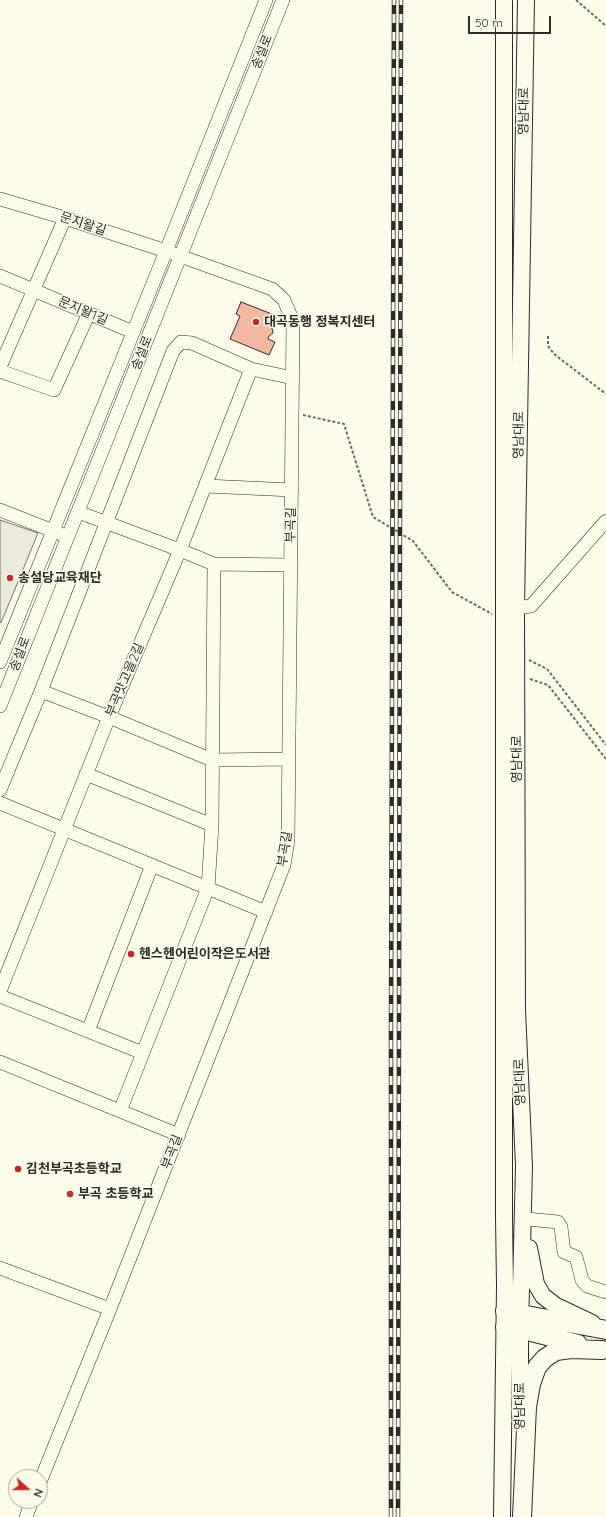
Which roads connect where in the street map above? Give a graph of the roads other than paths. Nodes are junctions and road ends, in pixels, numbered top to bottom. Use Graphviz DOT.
graph roads {
  1 [pos="266,0"];
  2 [pos="283,0"];
  3 [pos="504,0"];
  4 [pos="526,0"];
  5 [pos="0,199"];
  6 [pos="64,218"];
  7 [pos="166,251"];
  8 [pos="181,257"];
  9 [pos="0,276"];
  10 [pos="33,290"];
  11 [pos="89,313"];
  12 [pos="132,332"];
  13 [pos="0,367"];
  14 [pos="252,369"];
  15 [pos="0,370"];
  16 [pos="293,378"];
  17 [pos="206,486"];
  18 [pos="292,490"];
  19 [pos="0,510"];
  20 [pos="78,512"];
  21 [pos="606,521"];
  22 [pos="106,524"];
  23 [pos="52,530"];
  24 [pos="68,537"];
  25 [pos="180,550"];
  26 [pos="214,564"];
  27 [pos="290,565"];
  28 [pos="516,608"];
  29 [pos="0,662"];
  30 [pos="41,691"];
  31 [pos="0,706"];
  32 [pos="109,717"];
  33 [pos="289,759"];
  34 [pos="212,760"];
  35 [pos="86,774"];
  36 [pos="0,790"];
  37 [pos="0,804"];
  38 [pos="212,824"];
  39 [pos="64,829"];
  40 [pos="152,865"];
  41 [pos="208,888"];
  42 [pos="266,912"];
  43 [pos="0,991"];
  44 [pos="0,996"];
  45 [pos="88,1031"];
  46 [pos="143,1053"];
  47 [pos="0,1062"];
  48 [pos="120,1111"];
  49 [pos="179,1135"];
  50 [pos="524,1166"];
  51 [pos="527,1219"];
  52 [pos="0,1268"];
  53 [pos="606,1292"];
  54 [pos="110,1309"];
  55 [pos="513,1320"];
  56 [pos="606,1330"];
  57 [pos="604,1350"];
  58 [pos="45,1469"];
  59 [pos="502,1517"];
  60 [pos="521,1517"];
  1 -- 7 [label="street, 송설로"];
  2 -- 8 [label="street, 송설로"];
  3 -- 55 [label="main road, 영남대로"];
  4 -- 28 [label="main road, 영남대로"];
  5 -- 6 [label="street, 문지왈길"];
  6 -- 7 [label="street, 문지왈길"];
  6 -- 10 [label="street"];
  7 -- 8 [label="street, 부곡길"];
  7 -- 12 [label="street, 송설로"];
  8 -- 16 [label="street, 부곡길"];
  8 -- 20 [label="street, 송설로"];
  9 -- 10 [label="street, 문지왈1길"];
  10 -- 11 [label="street, 문지왈1길"];
  10 -- 13 [label="street"];
  11 -- 12 [label="street, 문지왈1길"];
  11 -- 15 [label="street"];
  12 -- 23 [label="street, 송설로"];
  14 -- 16 [label="street"];
  14 -- 17 [label="street, 부곡맛고을2길"];
  14 -- 22 [label="street"];
  16 -- 18 [label="street, 부곡길"];
  17 -- 18 [label="street"];
  17 -- 25 [label="street, 부곡맛고을2길"];
  18 -- 27 [label="street, 부곡길"];
  19 -- 23 [label="street"];
  20 -- 22 [label="street"];
  20 -- 24 [label="street, 송설로"];
  21 -- 28 [label="street"];
  22 -- 25 [label="street"];
  22 -- 30 [label="street"];
  23 -- 24 [label="street"];
  23 -- 29 [label="street, 송설로"];
  24 -- 31 [label="street, 송설로"];
  25 -- 26 [label="street"];
  25 -- 32 [label="street, 부곡맛고을2길"];
  26 -- 27 [label="street"];
  26 -- 34 [label="street"];
  27 -- 33 [label="street, 부곡길"];
  28 -- 50 [label="main road, 영남대로"];
  30 -- 32 [label="street"];
  30 -- 36 [label="street"];
  32 -- 34 [label="street"];
  32 -- 35 [label="street, 부곡맛고을2길"];
  33 -- 34 [label="street"];
  33 -- 42 [label="street, 부곡길"];
  34 -- 38 [label="street"];
  35 -- 38 [label="street"];
  35 -- 39 [label="street, 부곡맛고을2길"];
  37 -- 39 [label="street"];
  38 -- 41 [label="street"];
  39 -- 40 [label="street"];
  39 -- 43 [label="street, 부곡맛고을2길"];
  40 -- 41 [label="street"];
  40 -- 45 [label="street"];
  41 -- 42 [label="street"];
  41 -- 46 [label="street"];
  42 -- 49 [label="street, 부곡길"];
  44 -- 45 [label="street"];
  45 -- 46 [label="street"];
  46 -- 48 [label="street"];
  47 -- 48 [label="street"];
  48 -- 49 [label="street"];
  49 -- 54 [label="street, 부곡길"];
  50 -- 51 [label="main road"];
  50 -- 55 [label="main road, 영남대로"];
  51 -- 53 [label="street"];
  51 -- 56 [label="main road"];
  52 -- 54 [label="street"];
  54 -- 58 [label="street, 부곡길"];
  55 -- 56 [label="highway"];
  55 -- 57 [label="highway"];
  55 -- 59 [label="main road, 영남대로"];
  55 -- 60 [label="main road, 영남대로"];
  57 -- 60 [label="highway"];
}
